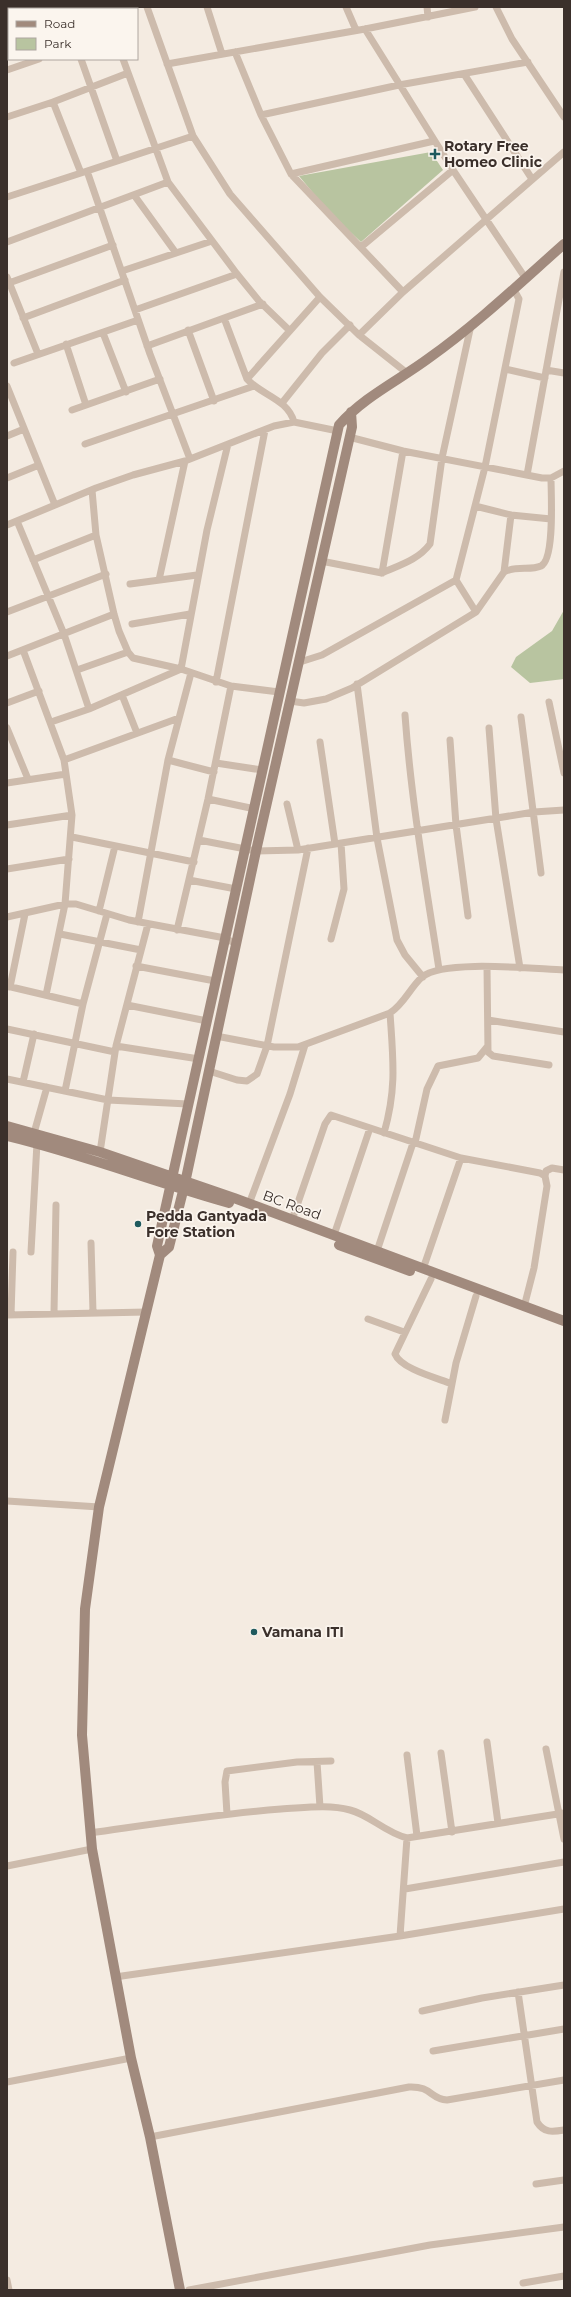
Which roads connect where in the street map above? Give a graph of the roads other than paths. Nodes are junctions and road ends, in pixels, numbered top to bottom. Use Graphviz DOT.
graph roads {
  1 [pos="147,7"];
  2 [pos="207,7"];
  3 [pos="346,7"];
  4 [pos="427,7"];
  5 [pos="475,7"];
  6 [pos="496,7"];
  7 [pos="428,17"];
  8 [pos="365,29"];
  9 [pos="356,30"];
  10 [pos="235,52"];
  11 [pos="222,54"];
  12 [pos="36,60"];
  13 [pos="81,60"];
  14 [pos="123,60"];
  15 [pos="528,62"];
  16 [pos="167,64"];
  17 [pos="7,70"];
  18 [pos="128,73"];
  19 [pos="464,74"];
  20 [pos="399,85"];
  21 [pos="91,87"];
  22 [pos="53,102"];
  23 [pos="261,115"];
  24 [pos="564,116"];
  25 [pos="7,117"];
  26 [pos="193,136"];
  27 [pos="434,141"];
  28 [pos="155,148"];
  29 [pos="564,152"];
  30 [pos="117,161"];
  31 [pos="453,170"];
  32 [pos="84,172"];
  33 [pos="292,174"];
  34 [pos="532,180"];
  35 [pos="168,182"];
  36 [pos="134,195"];
  37 [pos="7,197"];
  38 [pos="100,207"];
  39 [pos="486,219"];
  40 [pos="212,241"];
  41 [pos="7,242"];
  42 [pos="113,245"];
  43 [pos="360,247"];
  44 [pos="563,247"];
  45 [pos="176,253"];
  46 [pos="122,271"];
  47 [pos="564,272"];
  48 [pos="237,274"];
  49 [pos="526,279"];
  50 [pos="8,280"];
  51 [pos="125,280"];
  52 [pos="514,290"];
  53 [pos="403,292"];
  54 [pos="320,297"];
  55 [pos="263,304"];
  56 [pos="135,310"];
  57 [pos="23,318"];
  58 [pos="224,318"];
  59 [pos="138,320"];
  60 [pos="350,325"];
  61 [pos="471,325"];
  62 [pos="188,330"];
  63 [pos="289,330"];
  64 [pos="104,333"];
  65 [pos="359,335"];
  66 [pos="66,344"];
  67 [pos="147,346"];
  68 [pos="38,354"];
  69 [pos="14,362"];
  70 [pos="505,369"];
  71 [pos="546,370"];
  72 [pos="408,373"];
  73 [pos="564,373"];
  74 [pos="544,378"];
  75 [pos="160,379"];
  76 [pos="247,379"];
  77 [pos="254,386"];
  78 [pos="8,390"];
  79 [pos="126,392"];
  80 [pos="214,401"];
  81 [pos="282,403"];
  82 [pos="86,405"];
  83 [pos="72,410"];
  84 [pos="351,412"];
  85 [pos="174,416"];
  86 [pos="294,422"];
  87 [pos="24,430"];
  88 [pos="265,430"];
  89 [pos="338,431"];
  90 [pos="7,436"];
  91 [pos="349,437"];
  92 [pos="85,444"];
  93 [pos="228,444"];
  94 [pos="403,451"];
  95 [pos="442,458"];
  96 [pos="187,460"];
  97 [pos="39,465"];
  98 [pos="485,467"];
  99 [pos="564,471"];
  100 [pos="527,475"];
  101 [pos="7,478"];
  102 [pos="551,478"];
  103 [pos="94,489"];
  104 [pos="54,505"];
  105 [pos="475,506"];
  106 [pos="511,514"];
  107 [pos="551,519"];
  108 [pos="17,521"];
  109 [pos="7,525"];
  110 [pos="96,535"];
  111 [pos="33,560"];
  112 [pos="321,561"];
  113 [pos="504,572"];
  114 [pos="382,573"];
  115 [pos="106,574"];
  116 [pos="197,575"];
  117 [pos="159,580"];
  118 [pos="456,580"];
  119 [pos="130,584"];
  120 [pos="49,596"];
  121 [pos="7,611"];
  122 [pos="476,612"];
  123 [pos="114,614"];
  124 [pos="190,614"];
  125 [pos="132,624"];
  126 [pos="64,634"];
  127 [pos="23,650"];
  128 [pos="128,652"];
  129 [pos="7,656"];
  130 [pos="300,662"];
  131 [pos="181,669"];
  132 [pos="77,670"];
  133 [pos="191,673"];
  134 [pos="216,682"];
  135 [pos="357,684"];
  136 [pos="231,686"];
  137 [pos="39,691"];
  138 [pos="279,692"];
  139 [pos="122,695"];
  140 [pos="290,701"];
  141 [pos="549,702"];
  142 [pos="7,703"];
  143 [pos="89,709"];
  144 [pos="405,715"];
  145 [pos="521,717"];
  146 [pos="179,718"];
  147 [pos="51,722"];
  148 [pos="7,728"];
  149 [pos="489,728"];
  150 [pos="137,733"];
  151 [pos="9,740"];
  152 [pos="450,740"];
  153 [pos="320,742"];
  154 [pos="64,760"];
  155 [pos="168,760"];
  156 [pos="216,763"];
  157 [pos="262,770"];
  158 [pos="214,772"];
  159 [pos="564,773"];
  160 [pos="66,774"];
  161 [pos="28,779"];
  162 [pos="7,783"];
  163 [pos="208,799"];
  164 [pos="287,804"];
  165 [pos="254,808"];
  166 [pos="564,810"];
  167 [pos="534,812"];
  168 [pos="72,815"];
  169 [pos="496,819"];
  170 [pos="7,825"];
  171 [pos="456,825"];
  172 [pos="418,832"];
  173 [pos="72,837"];
  174 [pos="377,838"];
  175 [pos="199,840"];
  176 [pos="338,844"];
  177 [pos="115,846"];
  178 [pos="308,848"];
  179 [pos="245,849"];
  180 [pos="298,850"];
  181 [pos="256,851"];
  182 [pos="152,854"];
  183 [pos="69,859"];
  184 [pos="194,862"];
  185 [pos="7,869"];
  186 [pos="541,873"];
  187 [pos="189,880"];
  188 [pos="236,890"];
  189 [pos="65,904"];
  190 [pos="99,911"];
  191 [pos="25,914"];
  192 [pos="107,914"];
  193 [pos="468,916"];
  194 [pos="7,917"];
  195 [pos="138,922"];
  196 [pos="148,924"];
  197 [pos="177,930"];
  198 [pos="60,934"];
  199 [pos="226,938"];
  200 [pos="331,939"];
  201 [pos="99,943"];
  202 [pos="236,944"];
  203 [pos="140,950"];
  204 [pos="136,966"];
  205 [pos="487,967"];
  206 [pos="520,968"];
  207 [pos="439,969"];
  208 [pos="564,970"];
  209 [pos="422,977"];
  210 [pos="215,981"];
  211 [pos="9,986"];
  212 [pos="46,995"];
  213 [pos="82,1004"];
  214 [pos="127,1005"];
  215 [pos="390,1013"];
  216 [pos="488,1020"];
  217 [pos="207,1021"];
  218 [pos="7,1029"];
  219 [pos="564,1032"];
  220 [pos="34,1034"];
  221 [pos="216,1036"];
  222 [pos="73,1043"];
  223 [pos="305,1045"];
  224 [pos="267,1046"];
  225 [pos="487,1047"];
  226 [pos="115,1049"];
  227 [pos="199,1059"];
  228 [pos="549,1065"];
  229 [pos="209,1070"];
  230 [pos="7,1079"];
  231 [pos="23,1082"];
  232 [pos="47,1087"];
  233 [pos="65,1091"];
  234 [pos="108,1100"];
  235 [pos="188,1104"];
  236 [pos="7,1126"];
  237 [pos="370,1128"];
  238 [pos="34,1133"];
  239 [pos="384,1133"];
  240 [pos="7,1136"];
  241 [pos="37,1143"];
  242 [pos="413,1143"];
  243 [pos="100,1152"];
  244 [pos="461,1158"];
  245 [pos="564,1170"];
  246 [pos="545,1176"];
  247 [pos="171,1182"];
  248 [pos="184,1187"];
  249 [pos="249,1204"];
  250 [pos="56,1205"];
  251 [pos="292,1220"];
  252 [pos="334,1235"];
  253 [pos="91,1243"];
  254 [pos="377,1251"];
  255 [pos="13,1252"];
  256 [pos="31,1252"];
  257 [pos="160,1255"];
  258 [pos="423,1269"];
  259 [pos="10,1271"];
  260 [pos="431,1279"];
  261 [pos="476,1296"];
  262 [pos="519,1307"];
  263 [pos="93,1312"];
  264 [pos="146,1312"];
  265 [pos="54,1313"];
  266 [pos="9,1315"];
  267 [pos="368,1319"];
  268 [pos="564,1322"];
  269 [pos="564,1328"];
  270 [pos="404,1332"];
  271 [pos="452,1384"];
  272 [pos="444,1420"];
  273 [pos="7,1501"];
  274 [pos="100,1507"];
  275 [pos="488,1742"];
  276 [pos="546,1749"];
  277 [pos="441,1753"];
  278 [pos="407,1755"];
  279 [pos="331,1761"];
  280 [pos="317,1762"];
  281 [pos="320,1807"];
  282 [pos="562,1813"];
  283 [pos="227,1814"];
  284 [pos="498,1823"];
  285 [pos="452,1832"];
  286 [pos="90,1833"];
  287 [pos="417,1836"];
  288 [pos="407,1838"];
  289 [pos="564,1839"];
  290 [pos="92,1849"];
  291 [pos="564,1862"];
  292 [pos="7,1866"];
  293 [pos="405,1889"];
  294 [pos="564,1909"];
  295 [pos="400,1936"];
  296 [pos="115,1977"];
  297 [pos="564,1985"];
  298 [pos="518,1992"];
  299 [pos="422,2011"];
  300 [pos="564,2029"];
  301 [pos="524,2035"];
  302 [pos="433,2051"];
  303 [pos="131,2058"];
  304 [pos="564,2080"];
  305 [pos="7,2082"];
  306 [pos="531,2086"];
  307 [pos="564,2130"];
  308 [pos="150,2137"];
  309 [pos="564,2180"];
  310 [pos="536,2184"];
  311 [pos="564,2227"];
  312 [pos="564,2276"];
  313 [pos="7,2280"];
  314 [pos="523,2282"];
  315 [pos="9,2290"];
  316 [pos="180,2290"];
  317 [pos="189,2290"];
  1 -- 16 [label="street"];
  2 -- 11 [label="street"];
  3 -- 9 [label="street"];
  4 -- 7 [label="street"];
  5 -- 7 [label="street"];
  6 -- 15 [label="street"];
  7 -- 8 [label="street"];
  8 -- 9 [label="street"];
  8 -- 20 [label="street"];
  9 -- 10 [label="street"];
  10 -- 11 [label="street"];
  10 -- 23 [label="street"];
  11 -- 16 [label="street"];
  12 -- 17 [label="street"];
  13 -- 21 [label="street"];
  14 -- 18 [label="street"];
  15 -- 19 [label="street"];
  15 -- 24 [label="street"];
  16 -- 26 [label="street"];
  18 -- 21 [label="street"];
  18 -- 28 [label="street"];
  19 -- 20 [label="street"];
  19 -- 34 [label="street"];
  20 -- 23 [label="street"];
  20 -- 27 [label="street"];
  21 -- 22 [label="street"];
  21 -- 30 [label="street"];
  22 -- 25 [label="street"];
  22 -- 32 [label="street"];
  23 -- 33 [label="street"];
  26 -- 28 [label="street"];
  26 -- 54 [label="street"];
  27 -- 31 [label="street"];
  27 -- 33 [label="street"];
  28 -- 30 [label="street"];
  28 -- 35 [label="street"];
  29 -- 34 [label="street"];
  30 -- 32 [label="street"];
  31 -- 39 [label="street"];
  31 -- 43 [label="street"];
  32 -- 37 [label="street"];
  32 -- 38 [label="street"];
  33 -- 43 [label="street"];
  34 -- 39 [label="street"];
  35 -- 36 [label="street"];
  35 -- 40 [label="street"];
  36 -- 38 [label="street"];
  36 -- 45 [label="street"];
  38 -- 41 [label="street"];
  38 -- 42 [label="street"];
  39 -- 49 [label="street"];
  39 -- 53 [label="street"];
  40 -- 45 [label="street"];
  40 -- 48 [label="street"];
  42 -- 46 [label="street"];
  42 -- 50 [label="street"];
  43 -- 53 [label="street"];
  44 -- 49 [label="street"];
  45 -- 46 [label="street"];
  46 -- 51 [label="street"];
  47 -- 71 [label="street"];
  48 -- 55 [label="street"];
  48 -- 56 [label="street"];
  49 -- 52 [label="street"];
  50 -- 57 [label="street"];
  51 -- 56 [label="street"];
  51 -- 57 [label="street"];
  52 -- 61 [label="street"];
  52 -- 70 [label="street"];
  53 -- 65 [label="street"];
  54 -- 60 [label="street"];
  54 -- 63 [label="street"];
  55 -- 58 [label="street"];
  55 -- 63 [label="street"];
  56 -- 59 [label="street"];
  57 -- 68 [label="street"];
  58 -- 62 [label="street"];
  58 -- 76 [label="street"];
  59 -- 64 [label="street"];
  59 -- 67 [label="street"];
  60 -- 65 [label="street"];
  60 -- 81 [label="street"];
  61 -- 72 [label="street"];
  61 -- 95 [label="street"];
  62 -- 67 [label="street"];
  62 -- 80 [label="street"];
  63 -- 76 [label="street"];
  64 -- 66 [label="street"];
  64 -- 79 [label="street"];
  65 -- 72 [label="street"];
  66 -- 68 [label="street"];
  66 -- 82 [label="street"];
  67 -- 75 [label="street"];
  68 -- 69 [label="street"];
  70 -- 74 [label="street"];
  70 -- 98 [label="street"];
  71 -- 73 [label="street"];
  71 -- 74 [label="street"];
  72 -- 84 [label="street"];
  74 -- 100 [label="street"];
  75 -- 79 [label="street"];
  75 -- 85 [label="street"];
  76 -- 77 [label="street"];
  77 -- 80 [label="street"];
  77 -- 81 [label="street"];
  78 -- 87 [label="street"];
  79 -- 82 [label="street"];
  80 -- 85 [label="street"];
  81 -- 86 [label="street"];
  82 -- 83 [label="street"];
  84 -- 89 [label="street"];
  84 -- 91 [label="street"];
  85 -- 92 [label="street"];
  85 -- 96 [label="street"];
  86 -- 88 [label="street"];
  86 -- 89 [label="street"];
  87 -- 90 [label="street"];
  87 -- 97 [label="street"];
  88 -- 93 [label="street"];
  88 -- 134 [label="street"];
  89 -- 138 [label="street"];
  91 -- 94 [label="street"];
  91 -- 112 [label="street"];
  93 -- 96 [label="street"];
  93 -- 116 [label="street"];
  94 -- 95 [label="street"];
  94 -- 114 [label="street"];
  95 -- 98 [label="street"];
  95 -- 114 [label="street"];
  96 -- 103 [label="street"];
  96 -- 117 [label="street"];
  97 -- 101 [label="street"];
  97 -- 104 [label="street"];
  98 -- 100 [label="street"];
  98 -- 105 [label="street"];
  99 -- 102 [label="street"];
  100 -- 102 [label="street"];
  102 -- 107 [label="street"];
  103 -- 104 [label="street"];
  103 -- 110 [label="street"];
  104 -- 108 [label="street"];
  105 -- 106 [label="street"];
  105 -- 118 [label="street"];
  106 -- 107 [label="street"];
  106 -- 113 [label="street"];
  107 -- 113 [label="street"];
  108 -- 109 [label="street"];
  108 -- 111 [label="street"];
  110 -- 111 [label="street"];
  110 -- 115 [label="street"];
  111 -- 120 [label="street"];
  112 -- 114 [label="street"];
  112 -- 130 [label="street"];
  113 -- 122 [label="street"];
  115 -- 120 [label="street"];
  115 -- 123 [label="street"];
  116 -- 117 [label="street"];
  116 -- 124 [label="street"];
  117 -- 119 [label="street"];
  118 -- 122 [label="street"];
  118 -- 130 [label="street"];
  120 -- 121 [label="street"];
  120 -- 126 [label="street"];
  122 -- 135 [label="street"];
  123 -- 126 [label="street"];
  123 -- 128 [label="street"];
  124 -- 125 [label="street"];
  124 -- 131 [label="street"];
  126 -- 127 [label="street"];
  126 -- 132 [label="street"];
  127 -- 129 [label="street"];
  127 -- 137 [label="street"];
  128 -- 131 [label="street"];
  128 -- 132 [label="street"];
  130 -- 140 [label="street"];
  131 -- 133 [label="street"];
  131 -- 139 [label="street"];
  132 -- 143 [label="street"];
  133 -- 134 [label="street"];
  133 -- 146 [label="street"];
  134 -- 136 [label="street"];
  135 -- 140 [label="street"];
  135 -- 174 [label="street"];
  136 -- 138 [label="street"];
  136 -- 156 [label="street"];
  137 -- 142 [label="street"];
  137 -- 147 [label="street"];
  138 -- 157 [label="street"];
  139 -- 143 [label="street"];
  139 -- 150 [label="street"];
  140 -- 181 [label="street"];
  141 -- 159 [label="street"];
  143 -- 147 [label="street"];
  144 -- 172 [label="street"];
  145 -- 167 [label="street"];
  146 -- 150 [label="street"];
  146 -- 155 [label="street"];
  147 -- 154 [label="street"];
  148 -- 151 [label="street"];
  149 -- 169 [label="street"];
  150 -- 154 [label="street"];
  151 -- 161 [label="street"];
  152 -- 171 [label="street"];
  153 -- 176 [label="street"];
  154 -- 160 [label="street"];
  155 -- 158 [label="street"];
  155 -- 182 [label="street"];
  156 -- 157 [label="street"];
  156 -- 158 [label="street"];
  157 -- 165 [label="street"];
  158 -- 163 [label="street"];
  160 -- 161 [label="street"];
  160 -- 168 [label="street"];
  161 -- 162 [label="street"];
  163 -- 165 [label="street"];
  163 -- 175 [label="street"];
  164 -- 180 [label="street"];
  165 -- 179 [label="street"];
  166 -- 167 [label="street"];
  167 -- 169 [label="street"];
  167 -- 186 [label="street"];
  168 -- 170 [label="street"];
  168 -- 173 [label="street"];
  169 -- 171 [label="street"];
  169 -- 206 [label="street"];
  171 -- 172 [label="street"];
  171 -- 193 [label="street"];
  172 -- 174 [label="street"];
  172 -- 207 [label="street"];
  173 -- 177 [label="street"];
  173 -- 183 [label="street"];
  174 -- 176 [label="street"];
  174 -- 209 [label="street"];
  175 -- 179 [label="street"];
  175 -- 184 [label="street"];
  176 -- 178 [label="street"];
  176 -- 200 [label="street"];
  177 -- 182 [label="street"];
  177 -- 190 [label="street"];
  178 -- 180 [label="street"];
  178 -- 224 [label="street"];
  179 -- 181 [label="street"];
  179 -- 188 [label="street"];
  180 -- 181 [label="street"];
  181 -- 202 [label="street"];
  182 -- 184 [label="street"];
  182 -- 195 [label="street"];
  183 -- 185 [label="street"];
  183 -- 189 [label="street"];
  184 -- 187 [label="street"];
  187 -- 188 [label="street"];
  187 -- 197 [label="street"];
  188 -- 199 [label="street"];
  189 -- 190 [label="street"];
  189 -- 191 [label="street"];
  189 -- 198 [label="street"];
  190 -- 192 [label="street"];
  191 -- 194 [label="street"];
  191 -- 211 [label="street"];
  192 -- 195 [label="street"];
  192 -- 201 [label="street"];
  195 -- 196 [label="street"];
  196 -- 197 [label="street"];
  196 -- 203 [label="street"];
  197 -- 199 [label="street"];
  198 -- 201 [label="street"];
  198 -- 212 [label="street"];
  199 -- 202 [label="street"];
  199 -- 210 [label="street"];
  201 -- 203 [label="street"];
  201 -- 213 [label="street"];
  202 -- 221 [label="street"];
  203 -- 204 [label="street"];
  204 -- 210 [label="street"];
  204 -- 214 [label="street"];
  205 -- 206 [label="street"];
  205 -- 207 [label="street"];
  205 -- 216 [label="street"];
  206 -- 208 [label="street"];
  207 -- 209 [label="street"];
  209 -- 215 [label="street"];
  210 -- 217 [label="street"];
  211 -- 212 [label="street"];
  212 -- 213 [label="street"];
  213 -- 222 [label="street"];
  214 -- 217 [label="street"];
  214 -- 226 [label="street"];
  215 -- 223 [label="street"];
  215 -- 239 [label="street"];
  216 -- 219 [label="street"];
  216 -- 225 [label="street"];
  217 -- 227 [label="street"];
  218 -- 220 [label="street"];
  220 -- 222 [label="street"];
  220 -- 231 [label="street"];
  221 -- 224 [label="street"];
  221 -- 229 [label="street"];
  222 -- 226 [label="street"];
  222 -- 233 [label="street"];
  223 -- 224 [label="street"];
  223 -- 249 [label="street"];
  224 -- 229 [label="street"];
  225 -- 228 [label="street"];
  225 -- 242 [label="street"];
  226 -- 227 [label="street"];
  226 -- 234 [label="street"];
  227 -- 235 [label="street"];
  229 -- 248 [label="street"];
  230 -- 231 [label="street"];
  231 -- 232 [label="street"];
  232 -- 233 [label="street"];
  232 -- 238 [label="street"];
  233 -- 234 [label="street"];
  234 -- 235 [label="street"];
  234 -- 243 [label="street"];
  235 -- 247 [label="street"];
  236 -- 238 [label="street, BC Road"];
  237 -- 239 [label="street"];
  237 -- 251 [label="street"];
  237 -- 252 [label="street"];
  238 -- 243 [label="street, BC Road"];
  239 -- 242 [label="street"];
  240 -- 241 [label="street"];
  241 -- 247 [label="street"];
  241 -- 256 [label="street"];
  242 -- 244 [label="street"];
  242 -- 254 [label="street"];
  243 -- 247 [label="street, BC Road"];
  244 -- 246 [label="street"];
  244 -- 258 [label="street"];
  245 -- 246 [label="street"];
  246 -- 262 [label="street"];
  247 -- 248 [label="street, BC Road"];
  247 -- 257 [label="street"];
  248 -- 249 [label="street, BC Road"];
  248 -- 257 [label="street"];
  248 -- 260 [label="street, BC Road"];
  249 -- 251 [label="street, BC Road"];
  250 -- 265 [label="street"];
  251 -- 252 [label="street, BC Road"];
  252 -- 254 [label="street, BC Road"];
  253 -- 263 [label="street"];
  254 -- 258 [label="street, BC Road"];
  255 -- 259 [label="street"];
  257 -- 264 [label="street"];
  258 -- 262 [label="street, BC Road"];
  259 -- 266 [label="street"];
  260 -- 261 [label="street, BC Road"];
  260 -- 270 [label="street"];
  261 -- 262 [label="street, BC Road"];
  261 -- 271 [label="street"];
  262 -- 268 [label="street, BC Road"];
  262 -- 269 [label="street, BC Road"];
  263 -- 264 [label="street"];
  263 -- 265 [label="street"];
  264 -- 274 [label="street"];
  265 -- 266 [label="street"];
  267 -- 270 [label="street"];
  270 -- 271 [label="street"];
  271 -- 272 [label="street"];
  273 -- 274 [label="street"];
  274 -- 286 [label="street"];
  275 -- 284 [label="street"];
  276 -- 282 [label="street"];
  277 -- 285 [label="street"];
  278 -- 287 [label="street"];
  279 -- 280 [label="street"];
  280 -- 281 [label="street"];
  280 -- 283 [label="street"];
  281 -- 283 [label="street"];
  281 -- 288 [label="street"];
  282 -- 284 [label="street"];
  282 -- 289 [label="street"];
  283 -- 286 [label="street"];
  284 -- 285 [label="street"];
  285 -- 287 [label="street"];
  286 -- 290 [label="street"];
  287 -- 288 [label="street"];
  288 -- 293 [label="street"];
  290 -- 292 [label="street"];
  290 -- 296 [label="street"];
  291 -- 293 [label="street"];
  293 -- 295 [label="street"];
  294 -- 295 [label="street"];
  295 -- 296 [label="street"];
  296 -- 303 [label="street"];
  297 -- 298 [label="street"];
  298 -- 299 [label="street"];
  298 -- 301 [label="street"];
  300 -- 301 [label="street"];
  301 -- 302 [label="street"];
  301 -- 306 [label="street"];
  303 -- 305 [label="street"];
  303 -- 308 [label="street"];
  304 -- 306 [label="street"];
  306 -- 307 [label="street"];
  306 -- 308 [label="street"];
  308 -- 316 [label="street"];
  309 -- 310 [label="street"];
  311 -- 317 [label="street"];
  312 -- 314 [label="street"];
  313 -- 315 [label="street"];
}
